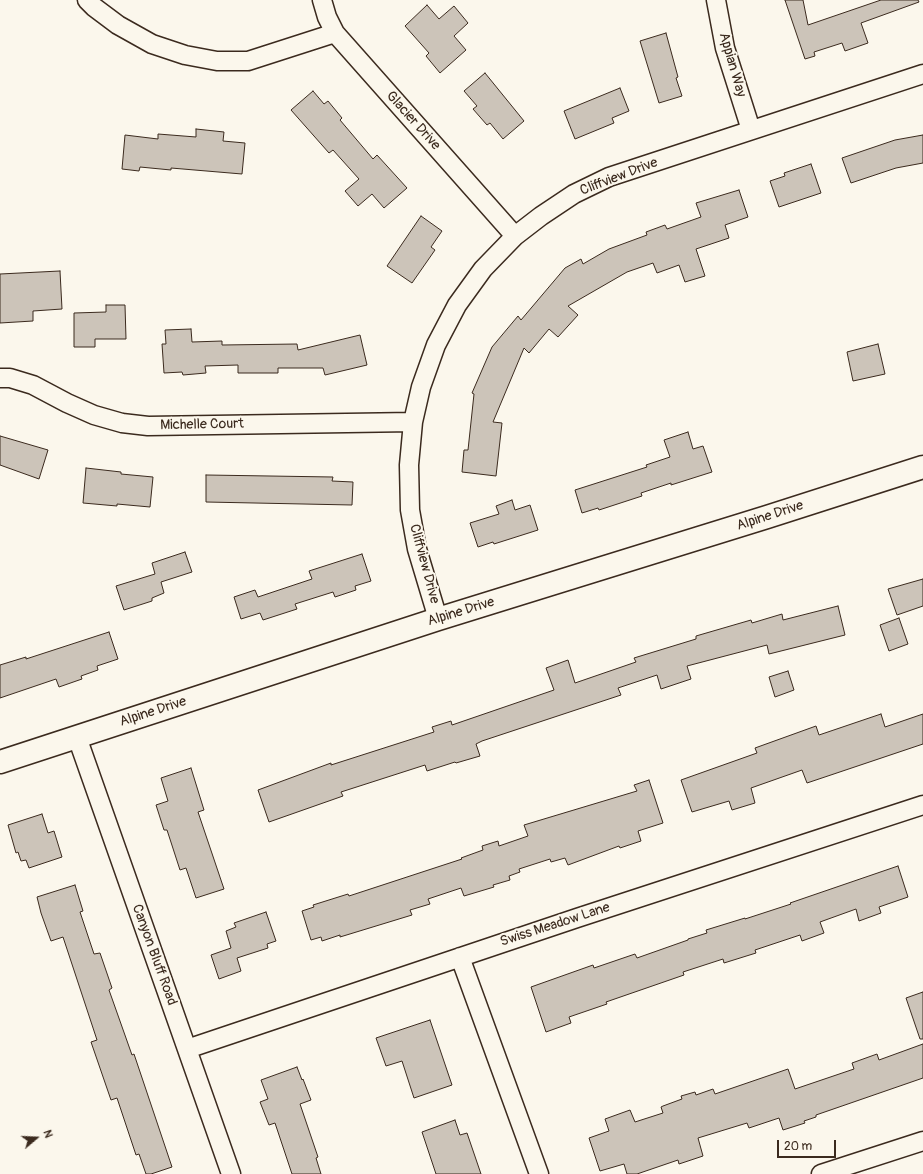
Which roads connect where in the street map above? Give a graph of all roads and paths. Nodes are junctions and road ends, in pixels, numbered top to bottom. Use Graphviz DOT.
graph roads {
  1 [pos="87,0"];
  2 [pos="322,0"];
  3 [pos="716,0"];
  4 [pos="335,32"];
  5 [pos="923,74"];
  6 [pos="751,130"];
  7 [pos="515,236"];
  8 [pos="0,378"];
  9 [pos="413,422"];
  10 [pos="923,467"];
  11 [pos="438,619"];
  12 [pos="77,737"];
  13 [pos="0,762"];
  14 [pos="923,805"];
  15 [pos="460,957"];
  16 [pos="187,1049"];
  17 [pos="923,1140"];
  18 [pos="231,1174"];
  19 [pos="539,1174"];
  20 [pos="821,1174"];
  1 -- 4 [label="street"];
  2 -- 4 [label="street, Glacier Drive"];
  3 -- 6 [label="street, Appian Way"];
  4 -- 7 [label="street, Glacier Drive"];
  5 -- 6 [label="street, Cliffview Drive"];
  6 -- 7 [label="street, Cliffview Drive"];
  7 -- 9 [label="street, Cliffview Drive"];
  8 -- 9 [label="street, Michelle Court"];
  9 -- 11 [label="street, Cliffview Drive"];
  10 -- 11 [label="street, Alpine Drive"];
  11 -- 12 [label="street, Alpine Drive"];
  12 -- 13 [label="street, Alpine Drive"];
  12 -- 16 [label="street, Canyon Bluff Road"];
  14 -- 15 [label="street, Swiss Meadow Lane"];
  15 -- 16 [label="street, Swiss Meadow Lane"];
  15 -- 19 [label="street"];
  16 -- 18 [label="street, Canyon Bluff Road"];
  17 -- 20 [label="street"];
}
